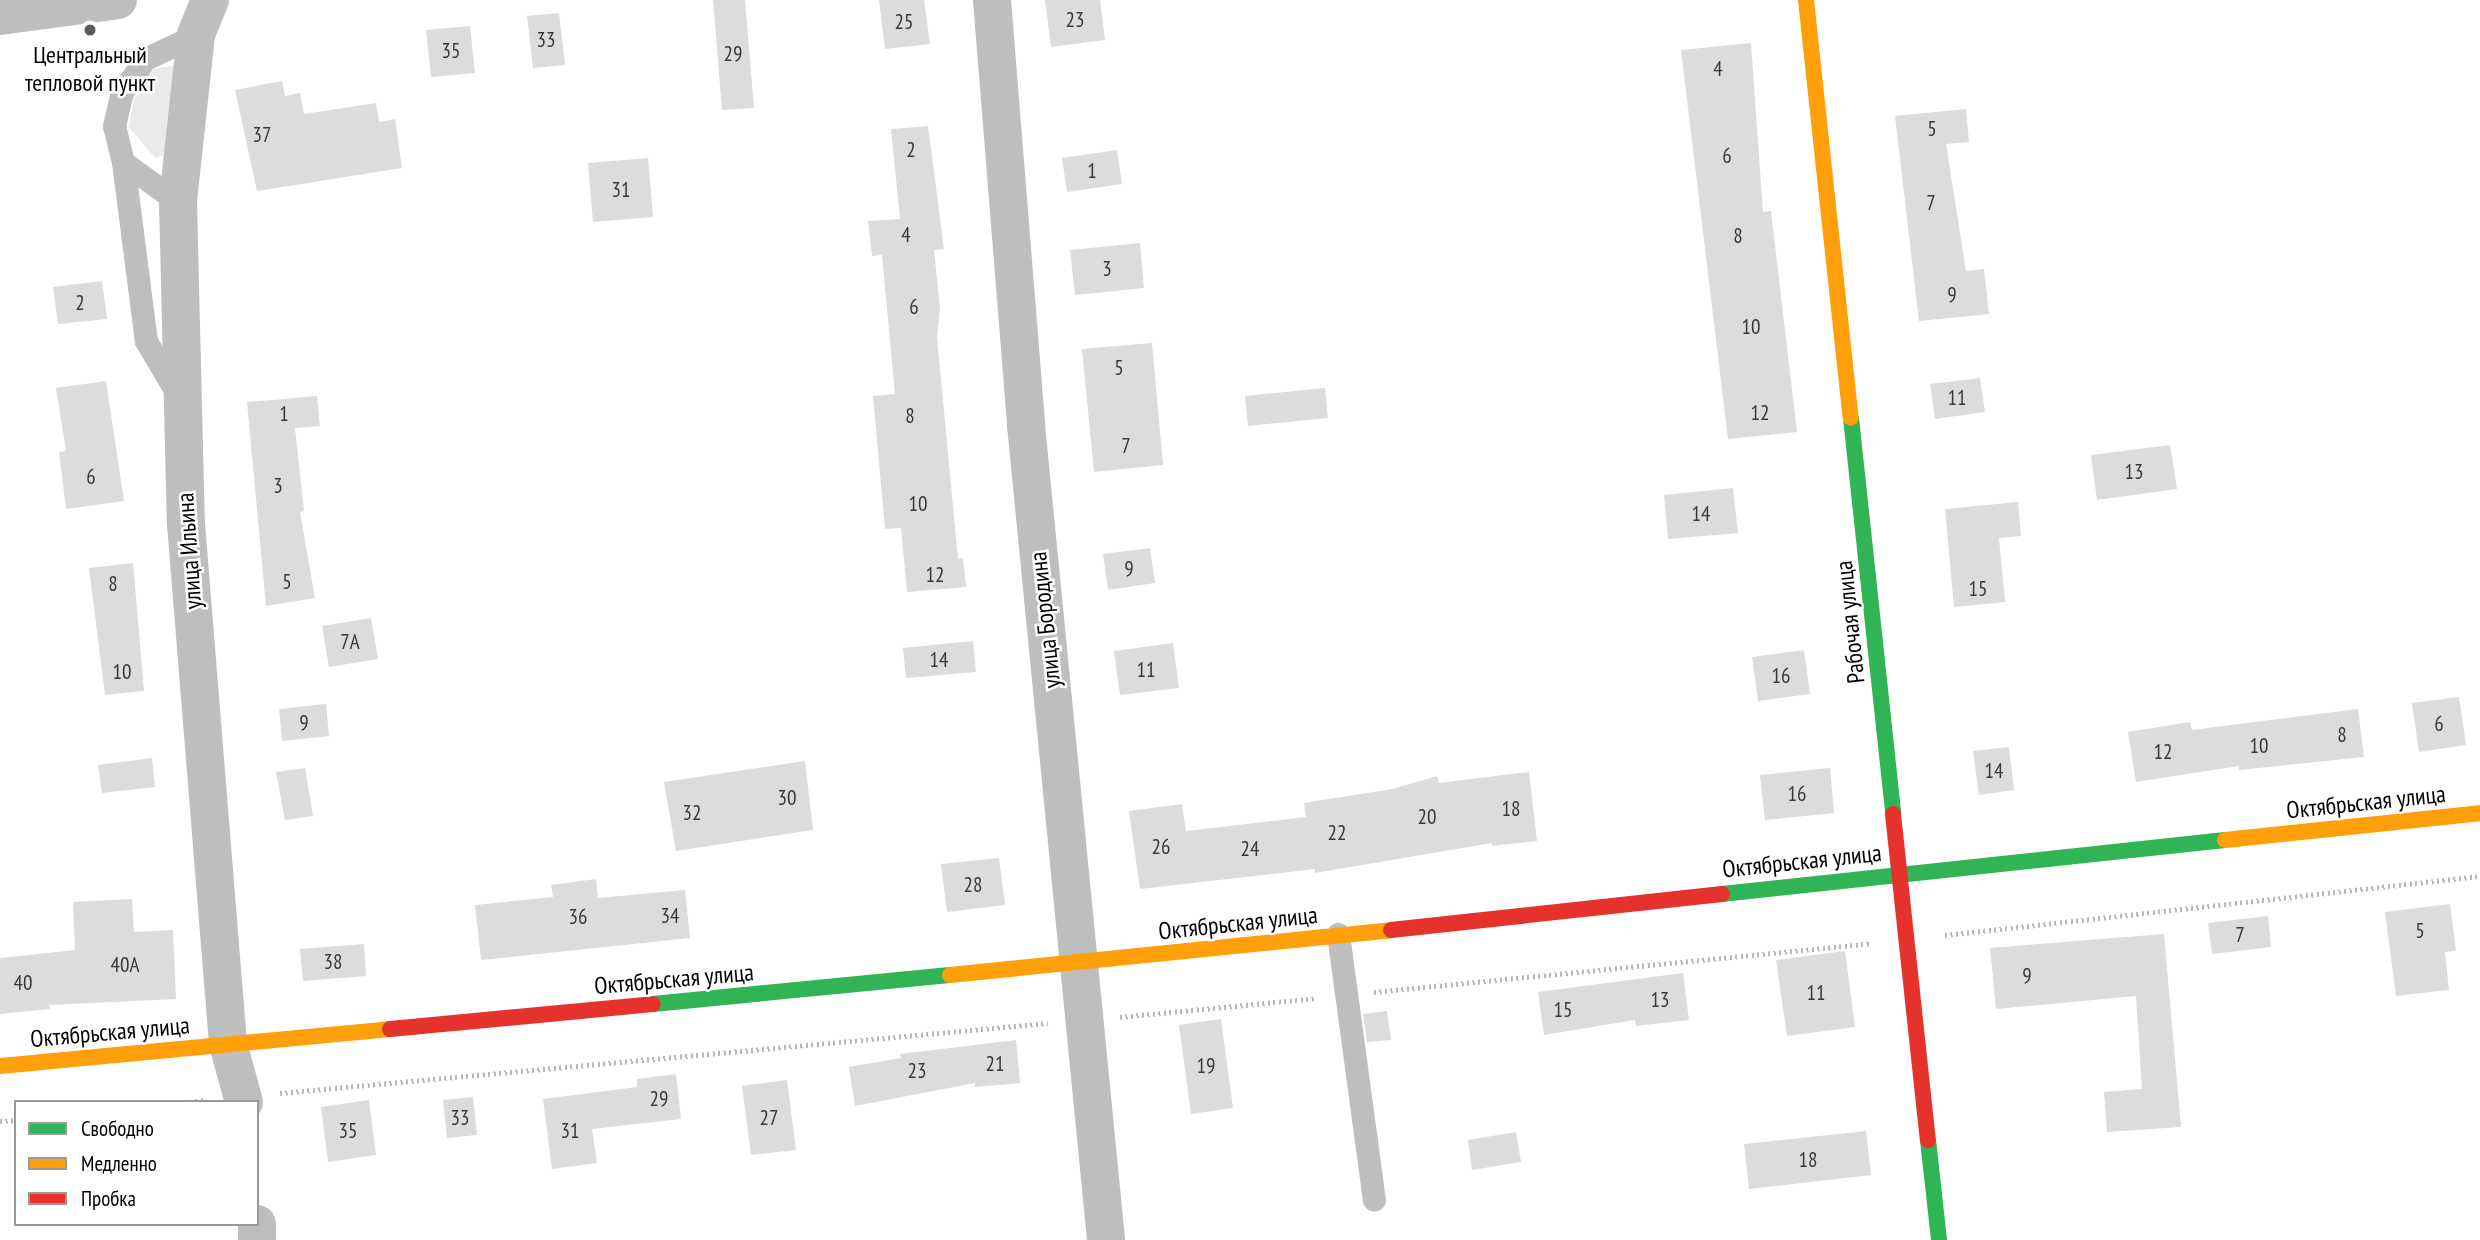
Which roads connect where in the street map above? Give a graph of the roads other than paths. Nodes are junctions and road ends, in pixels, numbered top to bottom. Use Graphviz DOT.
graph roads {
  1 [pos="118,0"];
  2 [pos="210,0"];
  3 [pos="992,0"];
  4 [pos="1806,0"];
  5 [pos="0,16"];
  6 [pos="196,35"];
  7 [pos="123,162"];
  8 [pos="178,202"];
  9 [pos="183,403"];
  10 [pos="2480,813"];
  11 [pos="1900,873"];
  12 [pos="1338,934"];
  13 [pos="1079,963"];
  14 [pos="228,1044"];
  15 [pos="0,1066"];
  16 [pos="243,1100"];
  17 [pos="1374,1200"];
  18 [pos="1106,1240"];
  19 [pos="1939,1240"];
  1 -- 5 [label="street"];
  2 -- 6 [label="street, улица Ильина"];
  3 -- 13 [label="street, улица Бородина"];
  4 -- 11 [label="street, Рабочая улица"];
  6 -- 7 [label="lane"];
  6 -- 8 [label="street, улица Ильина"];
  7 -- 8 [label="lane"];
  7 -- 9 [label="lane"];
  8 -- 9 [label="street, улица Ильина"];
  9 -- 14 [label="street, улица Ильина"];
  10 -- 11 [label="street, Октябрьская улица"];
  11 -- 12 [label="street, Октябрьская улица"];
  11 -- 19 [label="street, Рабочая улица"];
  12 -- 13 [label="street, Октябрьская улица"];
  12 -- 17 [label="lane"];
  13 -- 14 [label="street, Октябрьская улица"];
  13 -- 18 [label="street, улица Бородина"];
  14 -- 15 [label="street, Октябрьская улица"];
  14 -- 16 [label="street, улица Ильина"];
}
